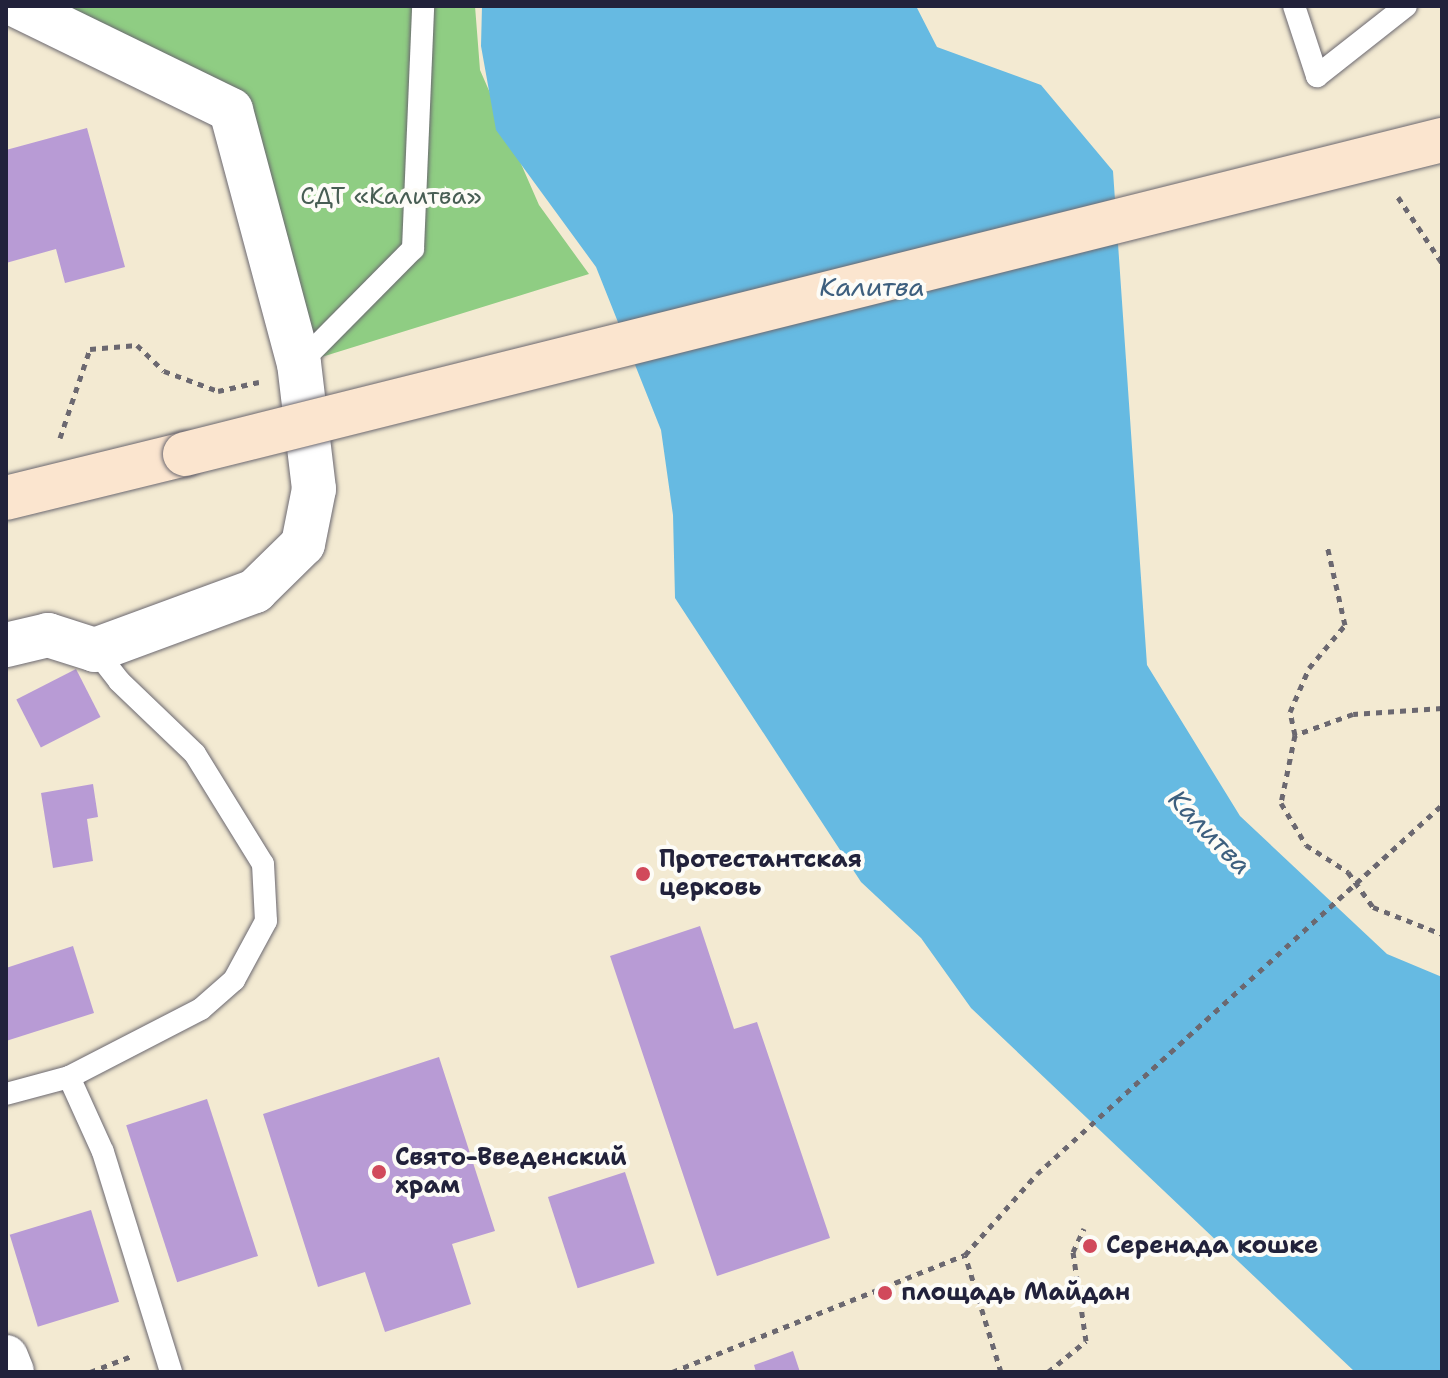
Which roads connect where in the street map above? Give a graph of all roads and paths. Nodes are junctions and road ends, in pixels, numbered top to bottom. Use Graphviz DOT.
graph roads {
  1 [pos="18,6"];
  2 [pos="423,6"];
  3 [pos="1294,6"];
  4 [pos="1406,6"];
  5 [pos="1442,140"];
  6 [pos="299,368"];
  7 [pos="57,446"];
  8 [pos="6,498"];
  9 [pos="1327,545"];
  10 [pos="6,645"];
  11 [pos="95,650"];
  12 [pos="1442,708"];
  13 [pos="1295,735"];
  14 [pos="1442,805"];
  15 [pos="1442,934"];
  16 [pos="69,1077"];
  17 [pos="6,1094"];
  18 [pos="1084,1228"];
  19 [pos="965,1255"];
  20 [pos="159,1345"];
  21 [pos="6,1357"];
  22 [pos="12,1372"];
  23 [pos="90,1372"];
  24 [pos="171,1372"];
  25 [pos="672,1372"];
  26 [pos="1001,1372"];
  27 [pos="1048,1372"];
  1 -- 6 [label="street"];
  2 -- 6 [label="lane"];
  3 -- 4 [label="lane"];
  5 -- 8 [label="main road, bridge"];
  6 -- 7 [label="path"];
  6 -- 11 [label="street"];
  9 -- 13 [label="path"];
  10 -- 11 [label="street"];
  11 -- 16 [label="lane"];
  12 -- 13 [label="path"];
  13 -- 15 [label="path"];
  14 -- 19 [label="path, bridge"];
  16 -- 17 [label="lane"];
  16 -- 20 [label="lane"];
  18 -- 27 [label="path"];
  19 -- 25 [label="path"];
  19 -- 26 [label="path"];
  20 -- 23 [label="path"];
  20 -- 24 [label="lane"];
  21 -- 22 [label="street"];
}
